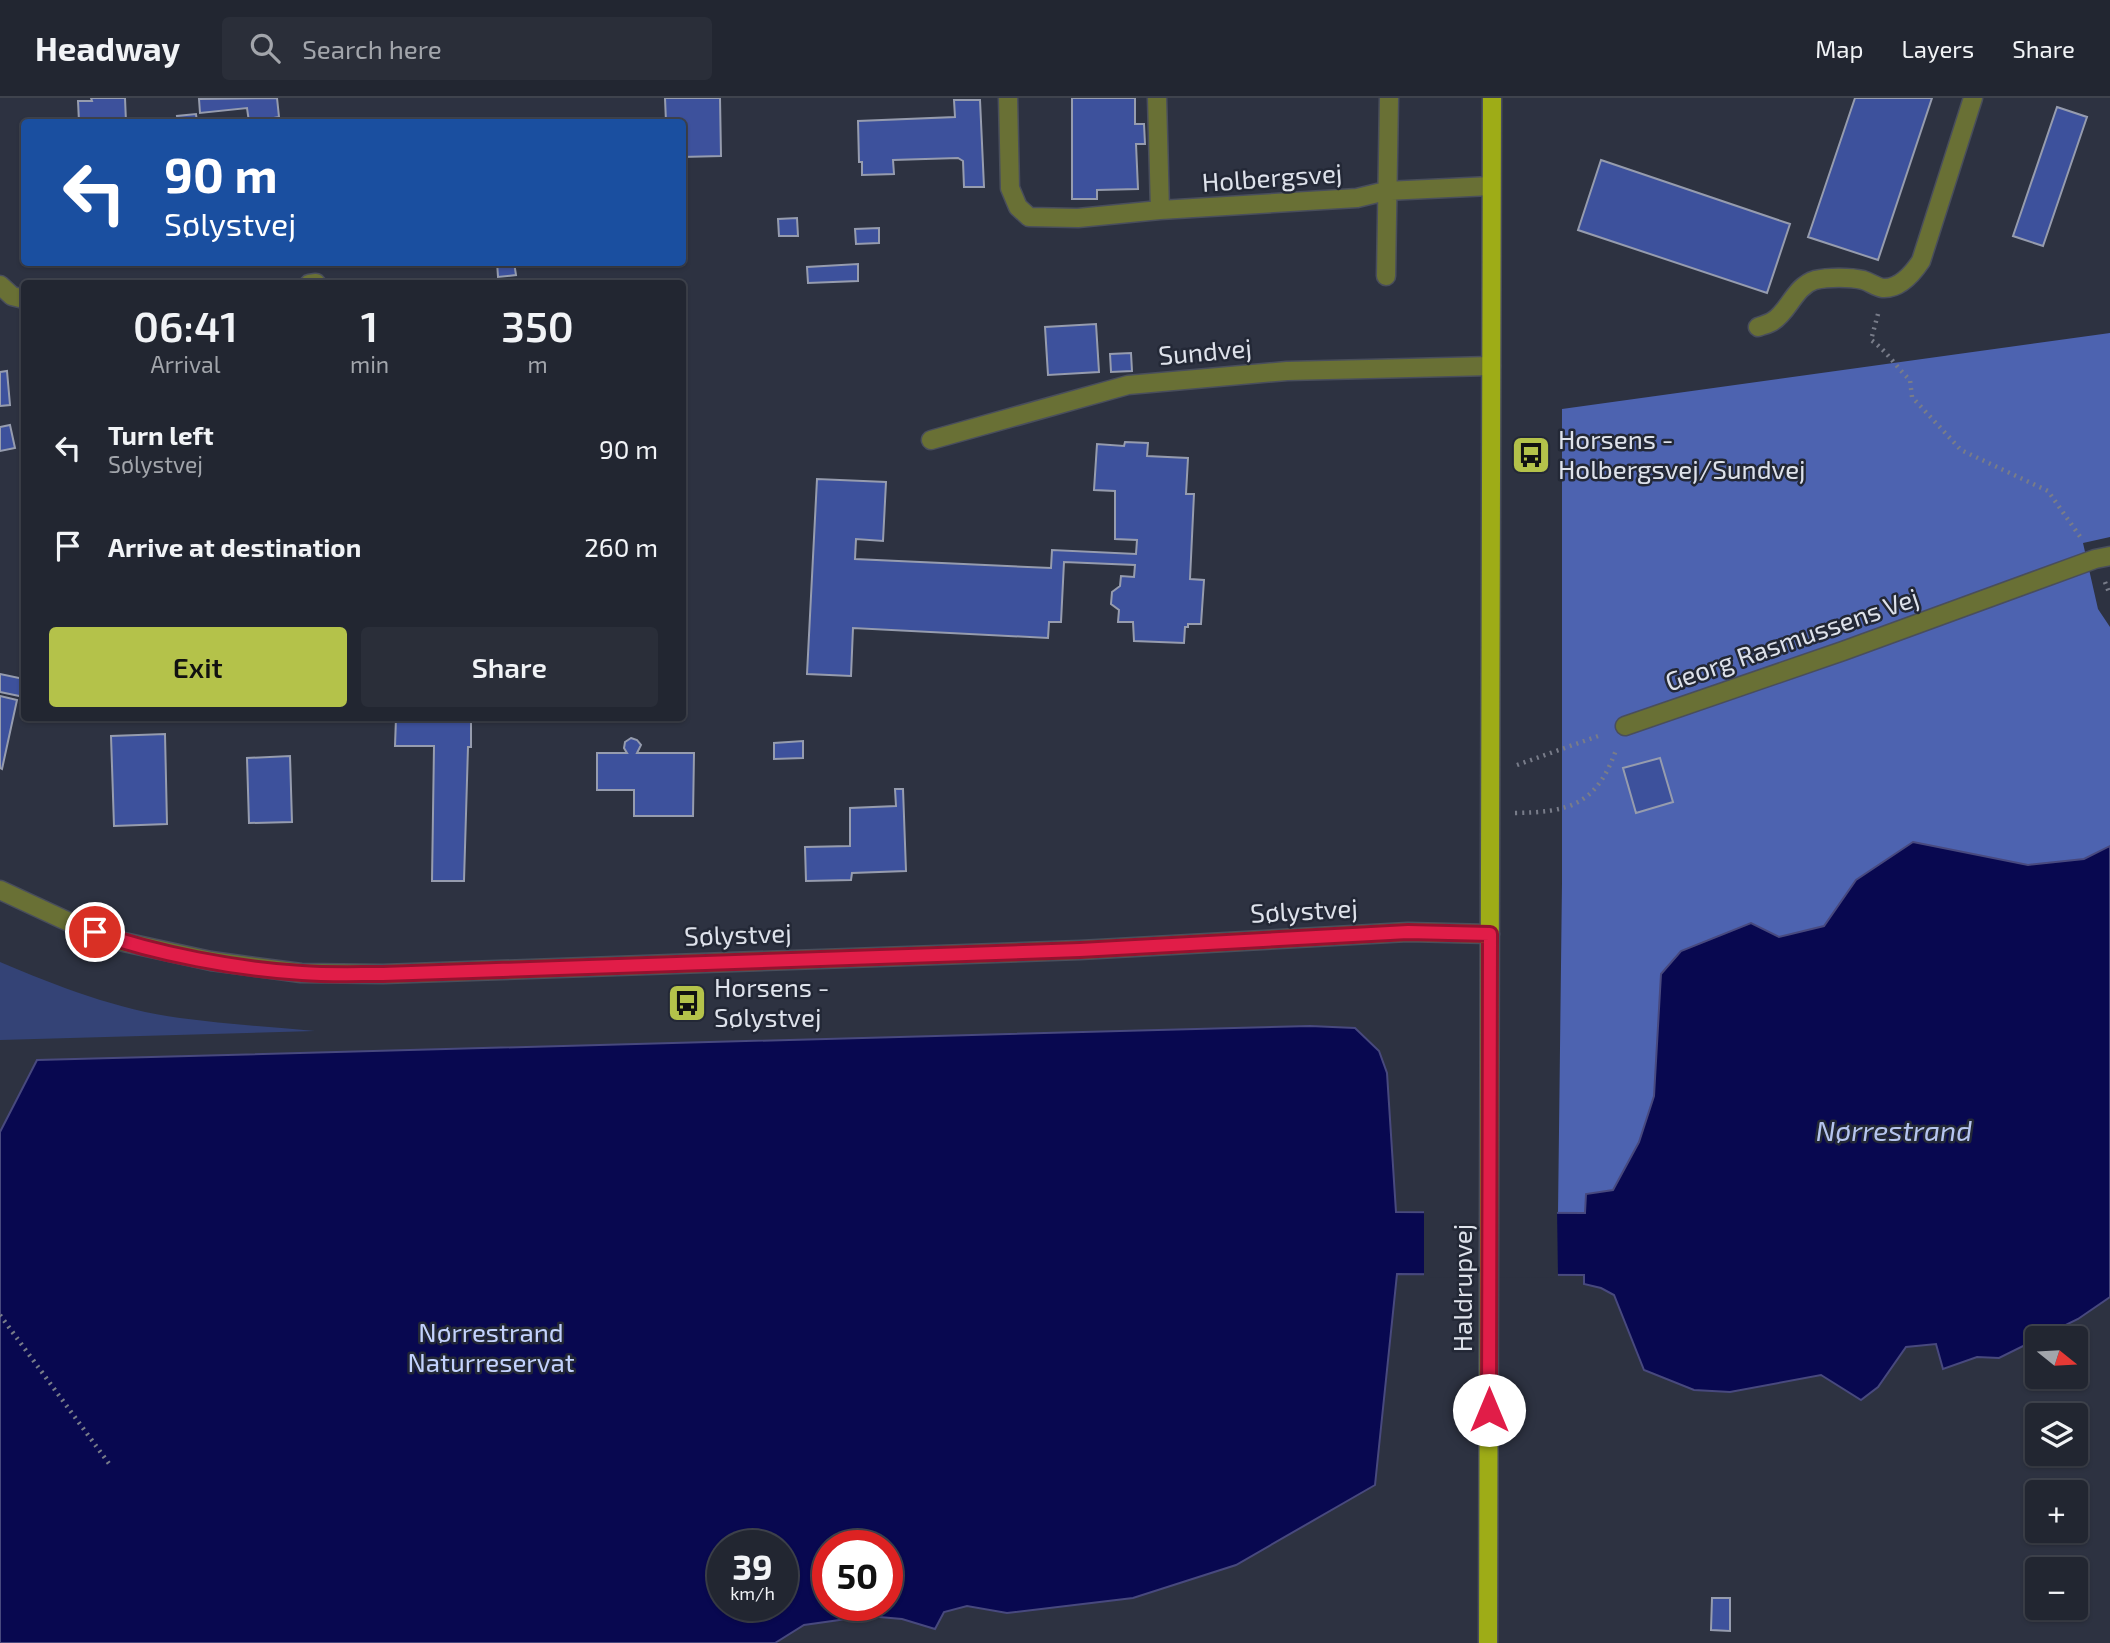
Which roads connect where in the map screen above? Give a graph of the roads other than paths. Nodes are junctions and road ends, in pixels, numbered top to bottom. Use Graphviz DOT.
graph roads {
  1 [pos="1008,98"];
  2 [pos="1157,98"];
  3 [pos="1389,98"];
  4 [pos="1492,98"];
  5 [pos="1973,98"];
  6 [pos="1492,186"];
  7 [pos="1386,191"];
  8 [pos="1160,210"];
  9 [pos="1386,276"];
  10 [pos="0,285"];
  11 [pos="21,298"];
  12 [pos="1758,327"];
  13 [pos="1491,366"];
  14 [pos="931,440"];
  15 [pos="2102,558"];
  16 [pos="1625,726"];
  17 [pos="0,890"];
  18 [pos="1490,934"];
  19 [pos="1488,1643"];
  1 -- 8 [label="street, Holbergsvej"];
  2 -- 8 [label="street"];
  3 -- 7 [label="street"];
  4 -- 6 [label="main road"];
  5 -- 12 [label="street"];
  6 -- 7 [label="street, Holbergsvej"];
  6 -- 13 [label="main road"];
  7 -- 8 [label="street, Holbergsvej"];
  7 -- 9 [label="street"];
  10 -- 11 [label="street"];
  13 -- 14 [label="street, Sundvej"];
  13 -- 18 [label="main road"];
  15 -- 16 [label="street, Georg Rasmussens Vej"];
  17 -- 18 [label="street, Sølystvej"];
  18 -- 19 [label="main road, Haldrupvej"];
}
